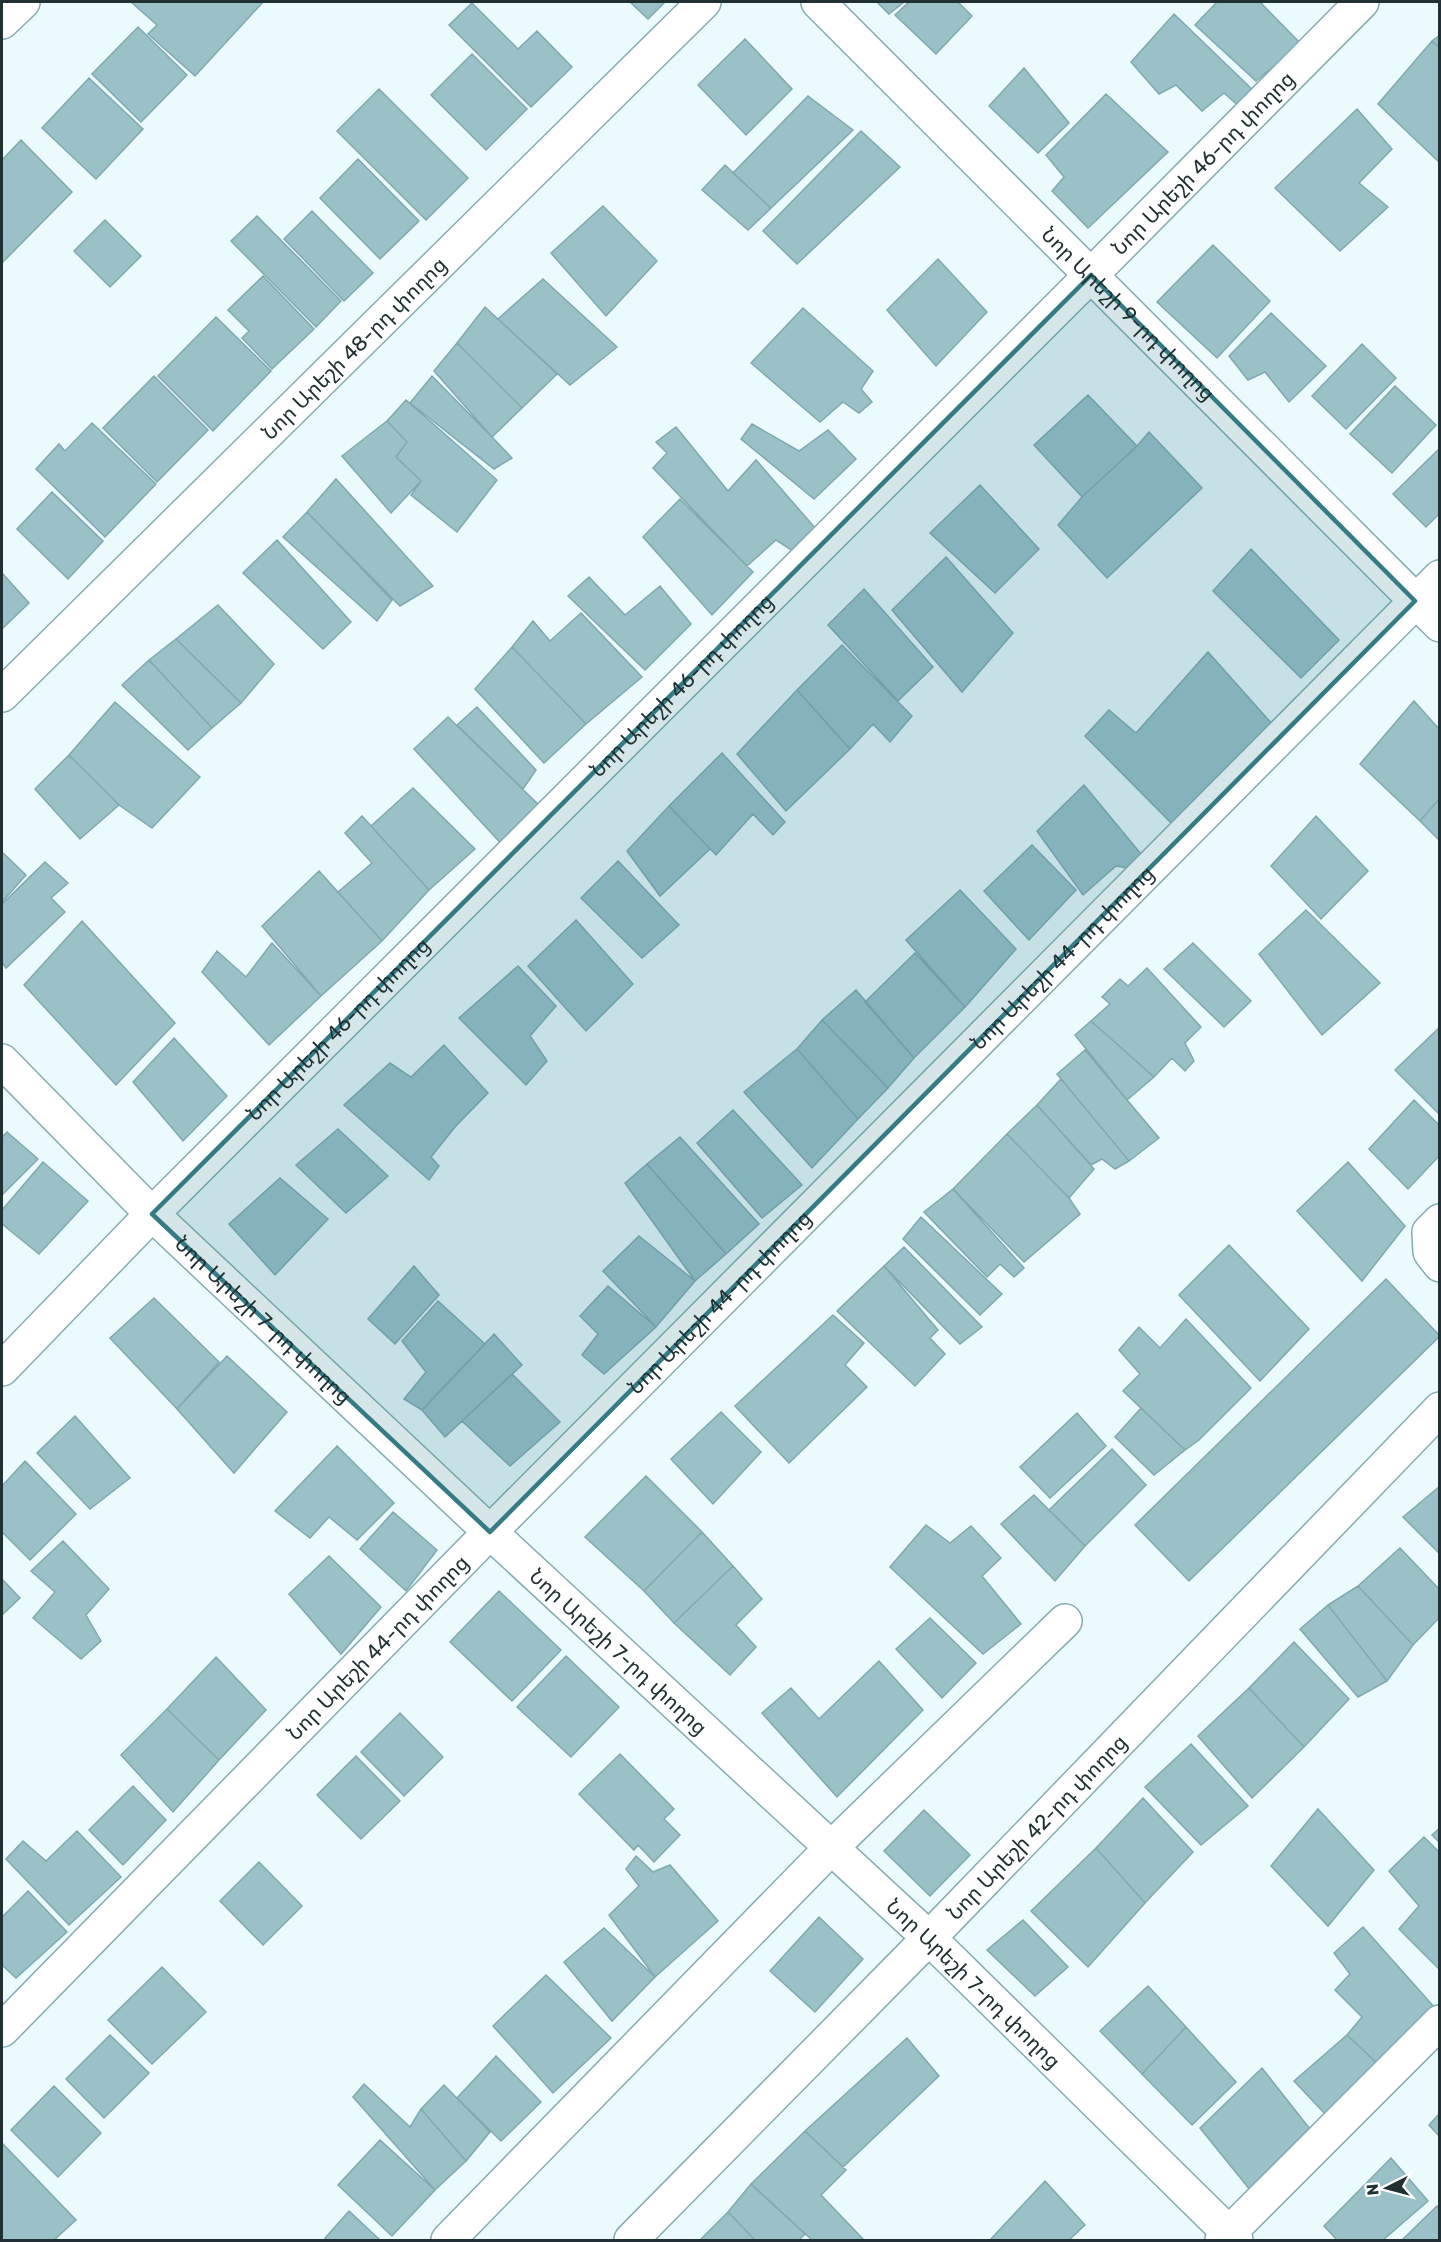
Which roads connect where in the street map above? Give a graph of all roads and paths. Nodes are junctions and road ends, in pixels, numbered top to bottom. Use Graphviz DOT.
graph roads {
  1 [pos="23,2"];
  2 [pos="704,2"];
  3 [pos="818,2"];
  4 [pos="1362,2"];
  5 [pos="2,22"];
  6 [pos="1091,275"];
  7 [pos="1440,577"];
  8 [pos="1415,601"];
  9 [pos="1440,625"];
  10 [pos="2,695"];
  11 [pos="2,1061"];
  12 [pos="152,1214"];
  13 [pos="1440,1221"];
  14 [pos="1440,1265"];
  15 [pos="2,1369"];
  16 [pos="1440,1409"];
  17 [pos="490,1532"];
  18 [pos="1065,1621"];
  19 [pos="832,1847"];
  20 [pos="929,1938"];
  21 [pos="1440,2022"];
  22 [pos="2,2030"];
  23 [pos="1229,2238"];
  24 [pos="448,2241"];
  25 [pos="631,2241"];
  1 -- 5 [label="street"];
  2 -- 10 [label="street, Նոր Արեշի 48-րդ փողոց"];
  3 -- 6 [label="street, Նոր Արեշի 9-րդ փողոց"];
  4 -- 6 [label="street, Նոր Արեշի 46-րդ փողոց"];
  6 -- 8 [label="street, Նոր Արեշի 9-րդ փողոց"];
  6 -- 12 [label="street, Նոր Արեշի 46-րդ փողոց"];
  7 -- 8 [label="street, Նոր Արեշի 44-րդ փողոց"];
  8 -- 9 [label="street, Նոր Արեշի 9-րդ փողոց"];
  8 -- 17 [label="street, Նոր Արեշի 44-րդ փողոց"];
  11 -- 12 [label="street, Նոր Արեշի 7-րդ փողոց"];
  12 -- 15 [label="street, Նոր Արեշի 46-րդ փողոց"];
  12 -- 17 [label="street, Նոր Արեշի 7-րդ փողոց"];
  13 -- 14 [label="street"];
  16 -- 20 [label="street, Նոր Արեշի 42-րդ փողոց"];
  17 -- 19 [label="street, Նոր Արեշի 7-րդ փողոց"];
  17 -- 22 [label="street, Նոր Արեշի 44-րդ փողոց"];
  18 -- 19 [label="street"];
  19 -- 20 [label="street, Նոր Արեշի 7-րդ փողոց"];
  19 -- 24 [label="street"];
  20 -- 23 [label="street, Նոր Արեշի 7-րդ փողոց"];
  20 -- 25 [label="street, Նոր Արեշի 42-րդ փողոց"];
  21 -- 23 [label="street"];
}
